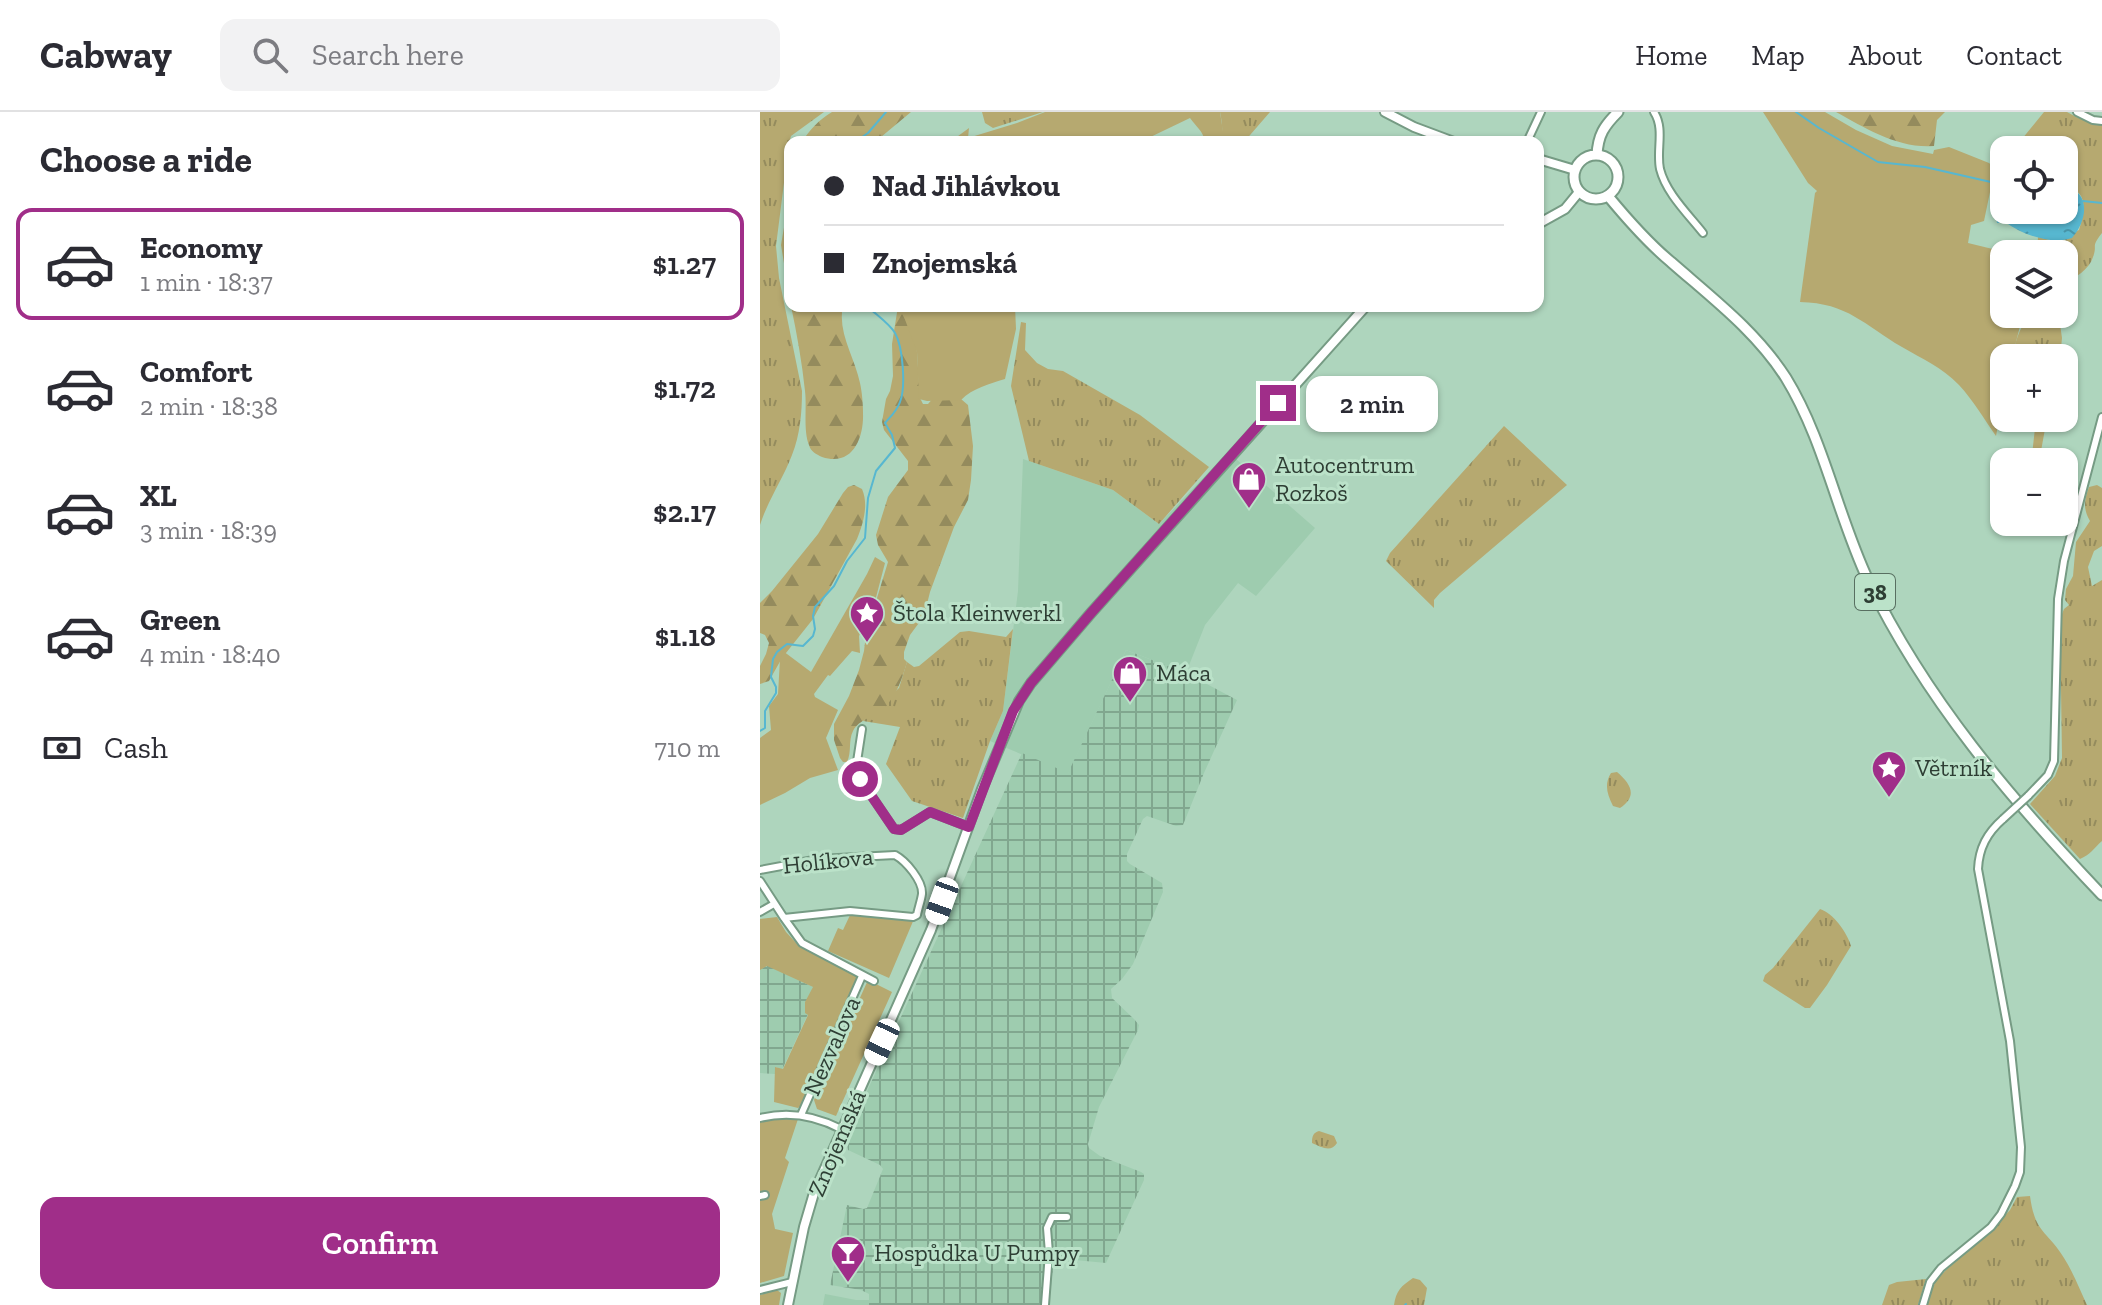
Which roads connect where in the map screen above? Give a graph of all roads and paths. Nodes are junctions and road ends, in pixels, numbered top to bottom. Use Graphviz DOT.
graph roads {
  1 [pos="1385,112"];
  2 [pos="1541,112"];
  3 [pos="1618,112"];
  4 [pos="1654,112"];
  5 [pos="2077,112"];
  6 [pos="2102,121"];
  7 [pos="1438,136"];
  8 [pos="1530,136"];
  9 [pos="1597,155"];
  10 [pos="1544,161"];
  11 [pos="1575,170"];
  12 [pos="1579,192"];
  13 [pos="1608,196"];
  14 [pos="1544,221"];
  15 [pos="1703,233"];
  16 [pos="1360,312"];
  17 [pos="2102,417"];
  18 [pos="862,729"];
  19 [pos="969,827"];
  20 [pos="760,870"];
  21 [pos="760,881"];
  22 [pos="2102,895"];
  23 [pos="774,904"];
  24 [pos="760,912"];
  25 [pos="784,918"];
  26 [pos="862,976"];
  27 [pos="874,981"];
  28 [pos="801,1115"];
  29 [pos="760,1118"];
  30 [pos="841,1129"];
  31 [pos="1067,1217"];
  32 [pos="792,1282"];
  33 [pos="760,1290"];
  34 [pos="788,1305"];
  35 [pos="1045,1305"];
  36 [pos="1923,1305"];
  1 -- 7 [label="main road"];
  2 -- 8 [label="street"];
  3 -- 9 [label="main road"];
  4 -- 15 [label="street"];
  5 -- 6 [label="street"];
  9 -- 11 [label="main road"];
  9 -- 13 [label="main road"];
  10 -- 11 [label="main road"];
  11 -- 12 [label="main road"];
  12 -- 13 [label="main road"];
  12 -- 14 [label="main road"];
  13 -- 22 [label="main road, 38"];
  16 -- 19 [label="main road, Znojemská"];
  17 -- 36 [label="street, bridge"];
  18 -- 19 [label="street"];
  19 -- 30 [label="main road, Znojemská"];
  20 -- 25 [label="street, Holíkova"];
  21 -- 23 [label="street, Nezvalova"];
  23 -- 24 [label="street"];
  23 -- 25 [label="street, Nezvalova"];
  25 -- 26 [label="street, Nezvalova"];
  26 -- 27 [label="street, Nezvalova"];
  26 -- 28 [label="street, Nezvalova"];
  28 -- 29 [label="street"];
  28 -- 30 [label="street"];
  30 -- 32 [label="main road, Znojemská"];
  31 -- 35 [label="street"];
  32 -- 33 [label="street"];
  32 -- 34 [label="main road, Znojemská"];
}
